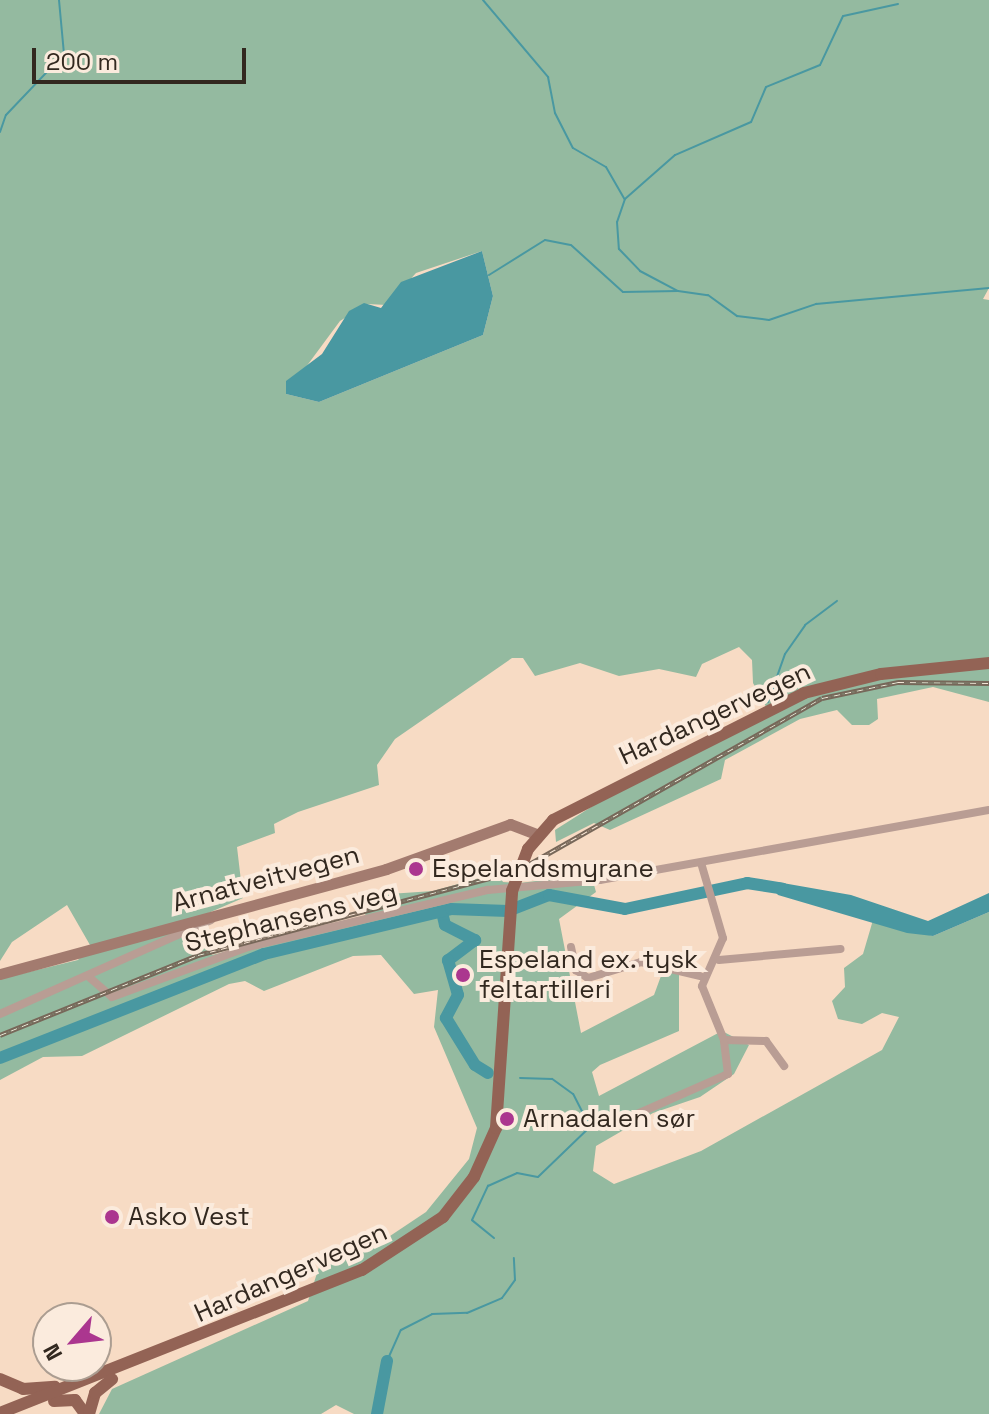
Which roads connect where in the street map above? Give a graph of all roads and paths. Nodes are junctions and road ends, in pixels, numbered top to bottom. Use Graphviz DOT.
graph roads {
  1 [pos="989,663"];
  2 [pos="989,810"];
  3 [pos="538,835"];
  4 [pos="701,863"];
  5 [pos="224,913"];
  6 [pos="571,947"];
  7 [pos="841,949"];
  8 [pos="719,960"];
  9 [pos="0,974"];
  10 [pos="700,976"];
  11 [pos="89,977"];
  12 [pos="0,1014"];
  13 [pos="724,1040"];
  14 [pos="784,1066"];
  15 [pos="637,1114"];
  16 [pos="210,1333"];
  17 [pos="171,1349"];
  18 [pos="0,1379"];
  19 [pos="0,1413"];
  20 [pos="13,1414"];
  21 [pos="87,1414"];
  1 -- 3 [label="main road, Hardangervegen"];
  2 -- 4 [label="street, Stephansens veg"];
  3 -- 5 [label="main road, Arnatveitvegen"];
  3 -- 16 [label="main road, Hardangervegen"];
  4 -- 8 [label="street"];
  4 -- 11 [label="street, Stephansens veg"];
  5 -- 9 [label="main road, Arnatveitvegen"];
  5 -- 11 [label="street"];
  6 -- 10 [label="street"];
  7 -- 8 [label="street"];
  8 -- 10 [label="street"];
  10 -- 13 [label="street"];
  11 -- 12 [label="street"];
  13 -- 14 [label="street"];
  13 -- 15 [label="street"];
  16 -- 17 [label="main road, Hardangervegen"];
  16 -- 21 [label="main road"];
  17 -- 18 [label="main road"];
  17 -- 19 [label="main road, Hardangervegen"];
  20 -- 21 [label="main road"];
}
